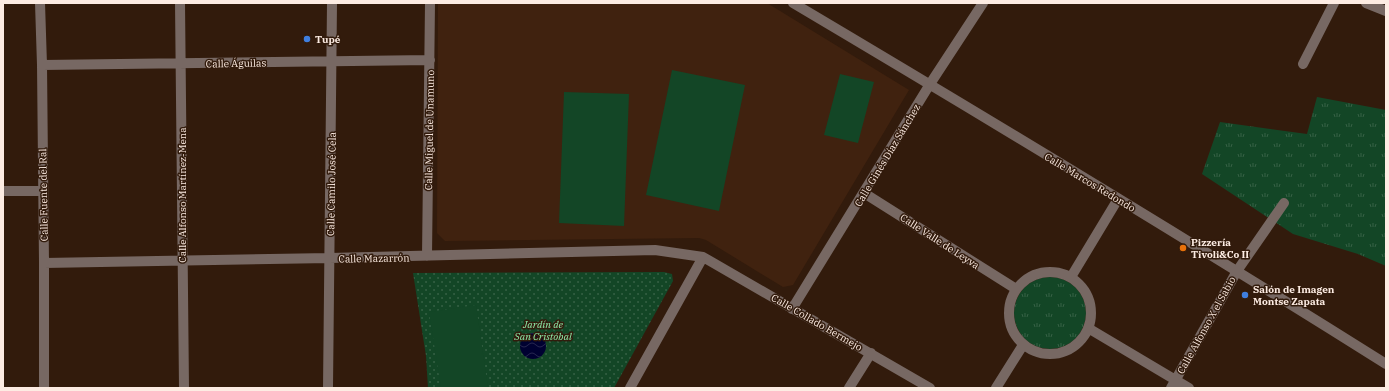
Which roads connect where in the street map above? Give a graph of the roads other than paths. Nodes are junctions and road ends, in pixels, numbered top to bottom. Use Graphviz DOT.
graph roads {
  1 [pos="40,3"];
  2 [pos="180,3"];
  3 [pos="332,3"];
  4 [pos="430,3"];
  5 [pos="793,3"];
  6 [pos="983,3"];
  7 [pos="1334,3"];
  8 [pos="1366,3"];
  9 [pos="1386,11"];
  10 [pos="430,60"];
  11 [pos="332,61"];
  12 [pos="181,64"];
  13 [pos="1303,64"];
  14 [pos="42,65"];
  15 [pos="930,84"];
  16 [pos="3,191"];
  17 [pos="43,191"];
  18 [pos="864,193"];
  19 [pos="1118,199"];
  20 [pos="1284,202"];
  21 [pos="427,256"];
  22 [pos="330,258"];
  23 [pos="703,258"];
  24 [pos="182,261"];
  25 [pos="44,263"];
  26 [pos="1237,271"];
  27 [pos="1071,277"];
  28 [pos="1016,289"];
  29 [pos="792,309"];
  30 [pos="1088,328"];
  31 [pos="1023,345"];
  32 [pos="871,353"];
  33 [pos="1386,364"];
  34 [pos="1173,384"];
  35 [pos="44,388"];
  36 [pos="184,388"];
  37 [pos="328,388"];
  38 [pos="630,388"];
  39 [pos="849,388"];
  40 [pos="930,388"];
  41 [pos="996,388"];
  42 [pos="1190,388"];
  1 -- 14 [label="street, Calle Fuente del Ral"];
  2 -- 12 [label="street, Calle Alfonso Martínez-Mena"];
  3 -- 11 [label="street, Calle Camilo José Cela"];
  4 -- 10 [label="street, Calle Miguel de Unamuno"];
  5 -- 15 [label="street, Calle Marcos Redondo"];
  6 -- 15 [label="street, Calle Ginés Díaz Sánchez"];
  7 -- 13 [label="street"];
  8 -- 9 [label="street"];
  10 -- 11 [label="street, Calle Águilas"];
  10 -- 21 [label="street, Calle Miguel de Unamuno"];
  11 -- 12 [label="street, Calle Águilas"];
  11 -- 22 [label="street, Calle Camilo José Cela"];
  12 -- 14 [label="street, Calle Águilas"];
  12 -- 24 [label="street, Calle Alfonso Martínez-Mena"];
  14 -- 17 [label="street, Calle Fuente del Ral"];
  15 -- 18 [label="street, Calle Ginés Díaz Sánchez"];
  15 -- 19 [label="street, Calle Marcos Redondo"];
  16 -- 17 [label="street"];
  17 -- 25 [label="street, Calle Fuente del Ral"];
  18 -- 28 [label="street, Calle Valle de Leyva"];
  18 -- 29 [label="street, Calle Ginés Díaz Sánchez"];
  19 -- 26 [label="street, Calle Marcos Redondo"];
  19 -- 27 [label="street"];
  20 -- 26 [label="street, Calle Alfonso X el Sabio"];
  21 -- 22 [label="street, Calle Mazarrón"];
  21 -- 23 [label="street, Calle Mazarrón"];
  22 -- 24 [label="street, Calle Mazarrón"];
  22 -- 37 [label="street, Calle Camilo José Cela"];
  23 -- 29 [label="street, Calle Collado Bermejo"];
  23 -- 38 [label="street"];
  24 -- 25 [label="street, Calle Mazarrón"];
  24 -- 36 [label="street, Calle Alfonso Martínez-Mena"];
  25 -- 35 [label="street, Calle Fuente del Ral"];
  26 -- 33 [label="street, Calle Marcos Redondo"];
  26 -- 34 [label="street, Calle Alfonso X el Sabio"];
  27 -- 28 [label="street"];
  27 -- 30 [label="street"];
  28 -- 31 [label="street"];
  29 -- 32 [label="street, Calle Collado Bermejo"];
  30 -- 31 [label="street"];
  30 -- 34 [label="street"];
  31 -- 41 [label="street"];
  32 -- 39 [label="street"];
  32 -- 40 [label="street, Calle Collado Bermejo"];
  34 -- 42 [label="street"];
}
